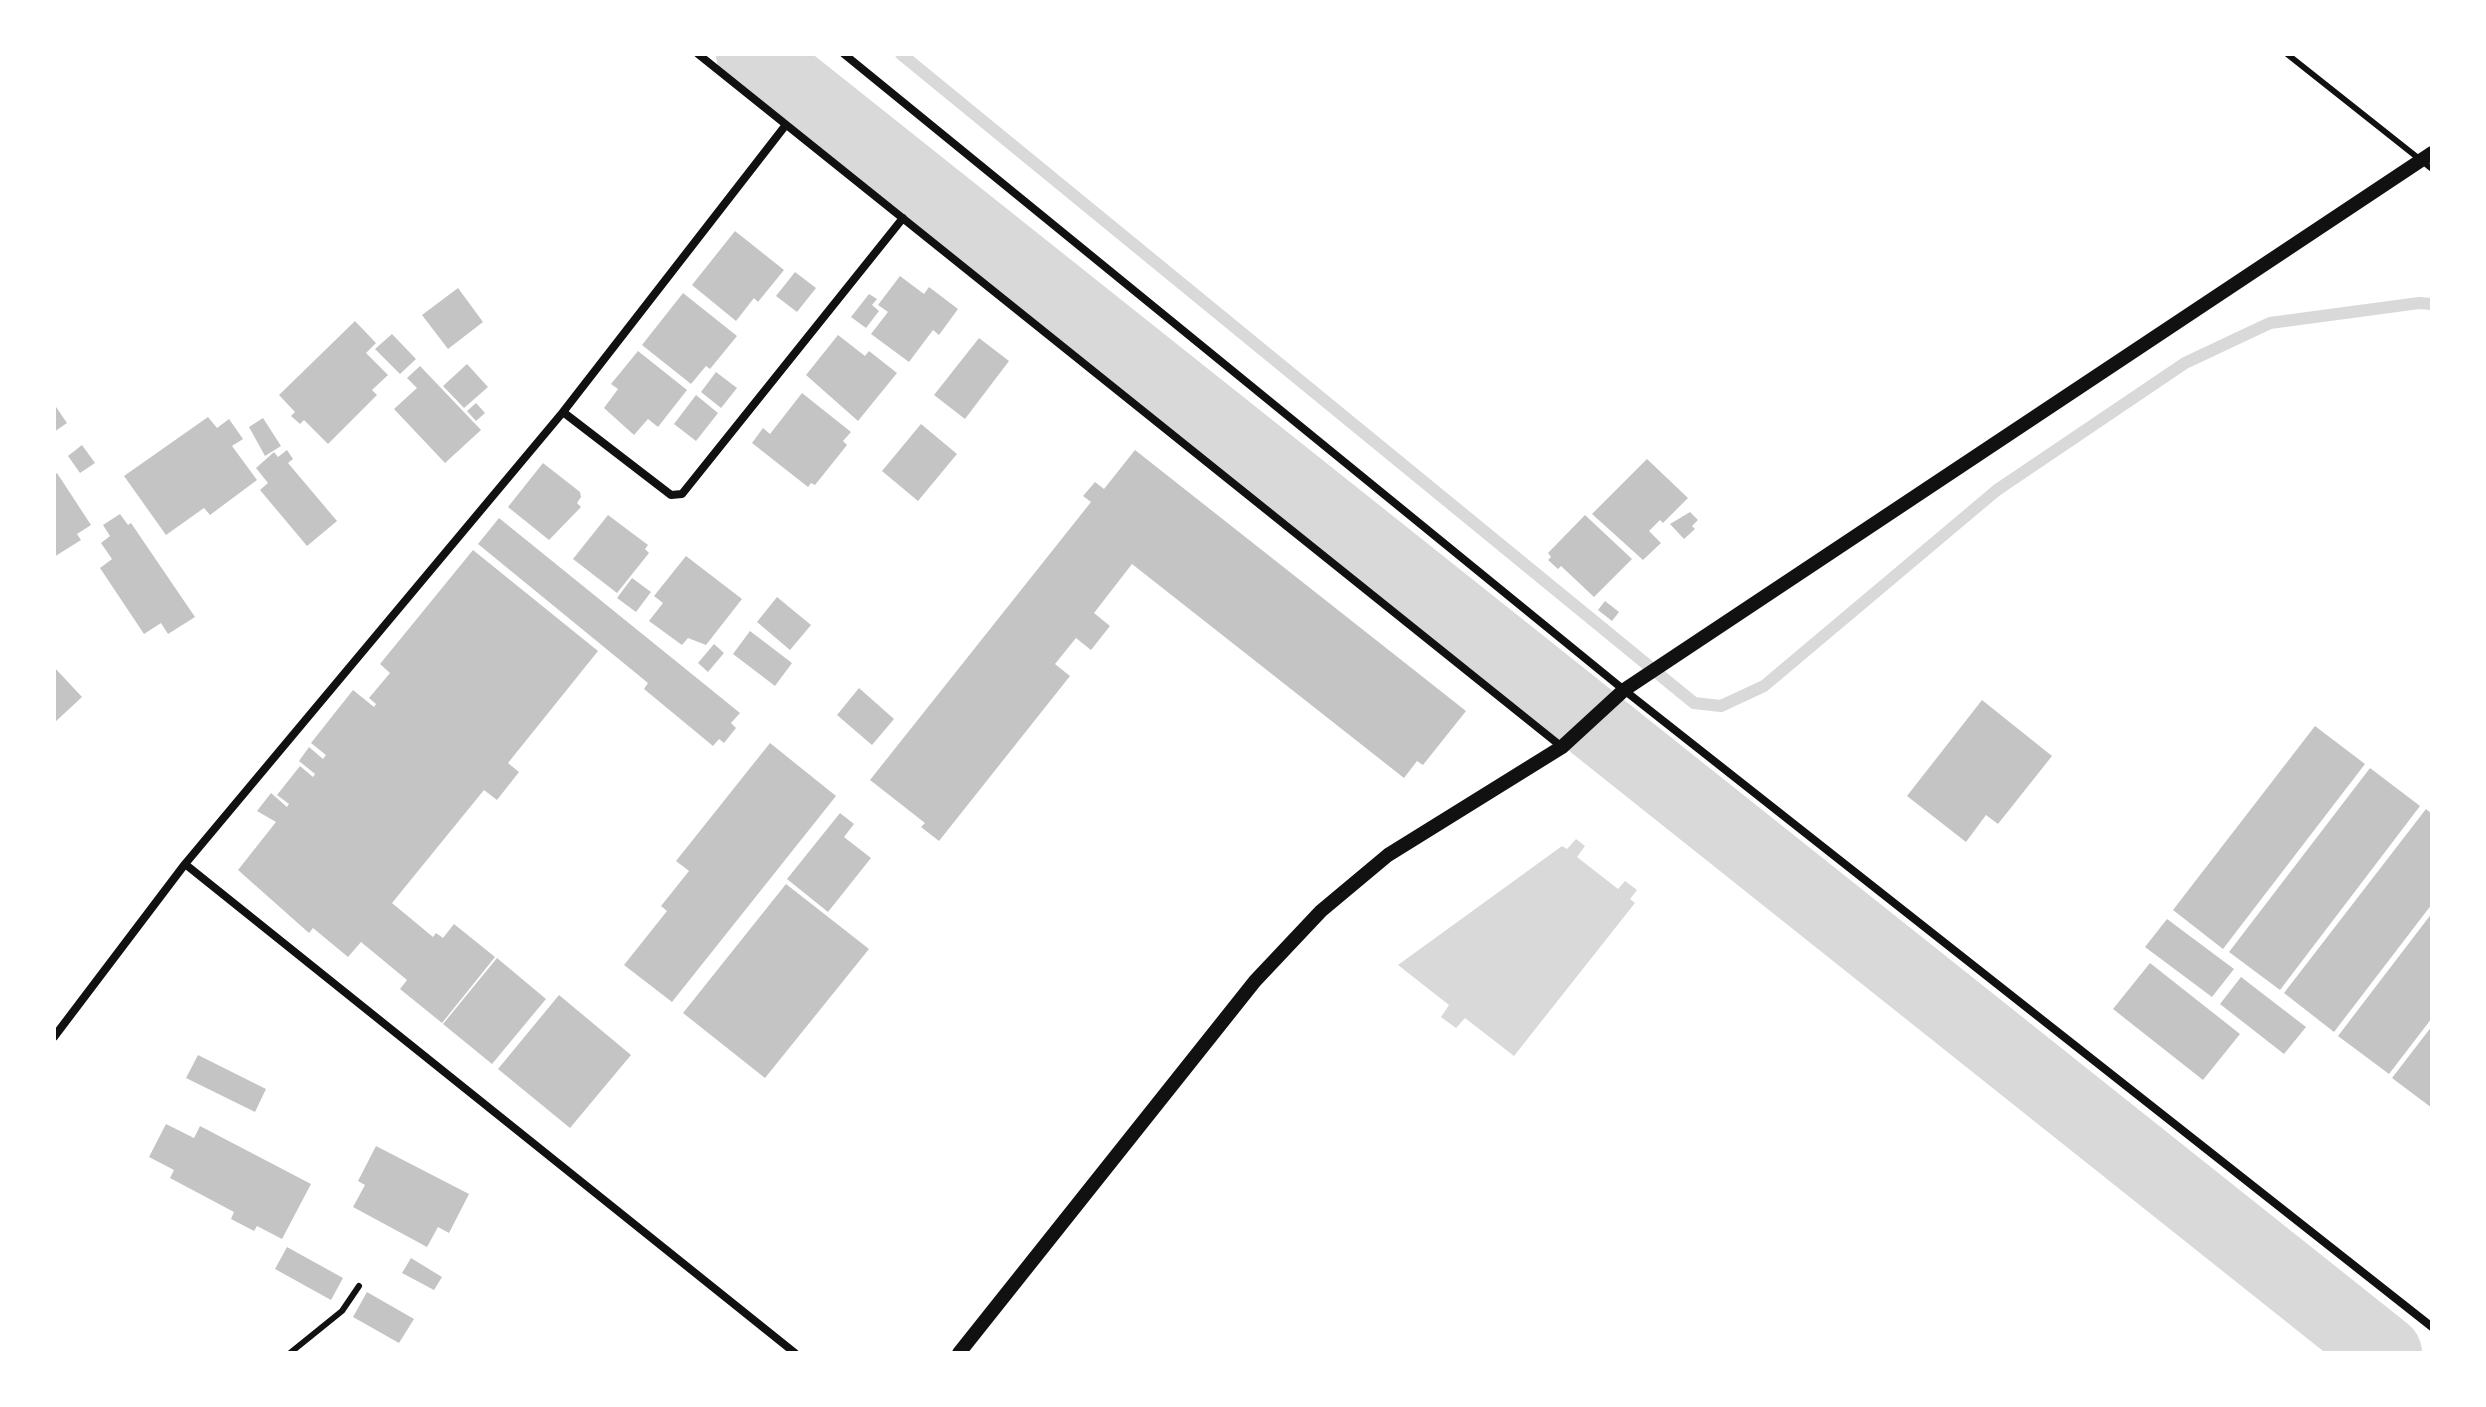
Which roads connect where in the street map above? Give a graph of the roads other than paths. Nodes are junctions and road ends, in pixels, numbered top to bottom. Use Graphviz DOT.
graph roads {
  1 [pos="698,54"];
  2 [pos="844,54"];
  3 [pos="2287,54"];
  4 [pos="785,126"];
  5 [pos="2428,161"];
  6 [pos="903,218"];
  7 [pos="563,412"];
  8 [pos="1626,690"];
  9 [pos="1562,747"];
  10 [pos="185,864"];
  11 [pos="54,1037"];
  12 [pos="359,1286"];
  13 [pos="2432,1327"];
  14 [pos="290,1353"];
  15 [pos="795,1353"];
  16 [pos="959,1353"];
  1 -- 4 [label="street"];
  2 -- 8 [label="street"];
  3 -- 5 [label="lane"];
  4 -- 6 [label="street"];
  4 -- 7 [label="street"];
  5 -- 8 [label="street"];
  6 -- 7 [label="street"];
  6 -- 9 [label="street"];
  7 -- 10 [label="street"];
  8 -- 9 [label="street"];
  8 -- 13 [label="street"];
  9 -- 16 [label="street"];
  10 -- 11 [label="street"];
  10 -- 15 [label="street"];
  12 -- 14 [label="lane"];
}
